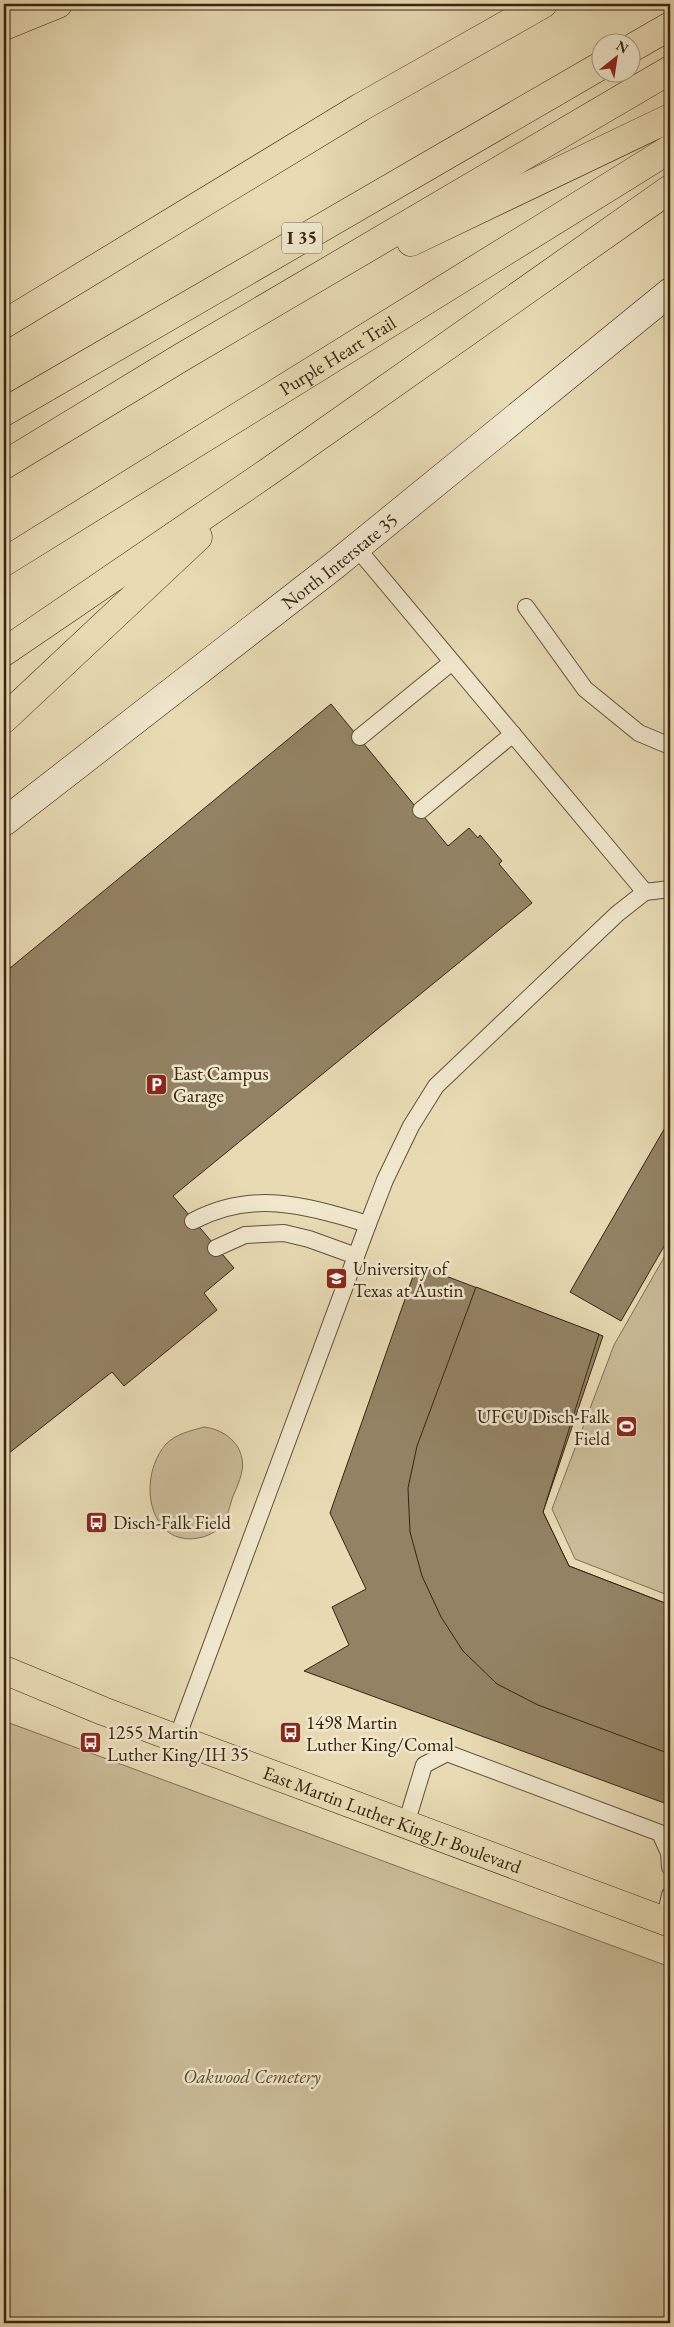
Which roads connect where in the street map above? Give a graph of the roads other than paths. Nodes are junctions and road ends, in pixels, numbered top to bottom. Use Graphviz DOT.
graph roads {
  1 [pos="8,4"];
  2 [pos="58,4"];
  3 [pos="543,4"];
  4 [pos="4,6"];
  5 [pos="4,26"];
  6 [pos="670,26"];
  7 [pos="642,42"];
  8 [pos="670,70"];
  9 [pos="592,71"];
  10 [pos="670,118"];
  11 [pos="670,148"];
  12 [pos="670,190"];
  13 [pos="670,292"];
  14 [pos="245,321"];
  15 [pos="4,324"];
  16 [pos="4,412"];
  17 [pos="4,465"];
  18 [pos="268,472"];
  19 [pos="356,547"];
  20 [pos="4,562"];
  21 [pos="526,607"];
  22 [pos="4,652"];
  23 [pos="452,662"];
  24 [pos="4,719"];
  25 [pos="513,734"];
  26 [pos="360,737"];
  27 [pos="670,746"];
  28 [pos="421,810"];
  29 [pos="4,822"];
  30 [pos="670,889"];
  31 [pos="645,892"];
  32 [pos="193,1220"];
  33 [pos="368,1224"];
  34 [pos="216,1248"];
  35 [pos="356,1256"];
  36 [pos="4,1670"];
  37 [pos="177,1738"];
  38 [pos="406,1824"];
  39 [pos="670,1867"];
  40 [pos="670,1895"];
  41 [pos="667,1922"];
  1 -- 4 [label="main road"];
  2 -- 5 [label="main road"];
  3 -- 15 [label="main road"];
  6 -- 7 [label="main road"];
  8 -- 14 [label="main road, I 35"];
  9 -- 16 [label="main road, I 35"];
  10 -- 14 [label="main road"];
  11 -- 20 [label="main road, Purple Heart Trail"];
  12 -- 18 [label="main road"];
  13 -- 19 [label="main road, North Interstate 35"];
  14 -- 17 [label="main road, I 35"];
  18 -- 22 [label="main road"];
  18 -- 24 [label="main road"];
  19 -- 23 [label="lane"];
  19 -- 29 [label="main road, North Interstate 35"];
  21 -- 27 [label="lane"];
  23 -- 25 [label="lane"];
  23 -- 26 [label="lane"];
  25 -- 28 [label="lane"];
  25 -- 31 [label="lane"];
  30 -- 31 [label="lane"];
  31 -- 33 [label="lane"];
  32 -- 33 [label="lane"];
  33 -- 35 [label="lane"];
  34 -- 35 [label="lane"];
  35 -- 37 [label="lane"];
  36 -- 37 [label="main road, East Martin Luther King Jr Boulevard"];
  37 -- 38 [label="main road, East Martin Luther King Jr Boulevard"];
  38 -- 39 [label="lane"];
  38 -- 41 [label="main road, East Martin Luther King Jr Boulevard"];
  40 -- 41 [label="lane"];
}
